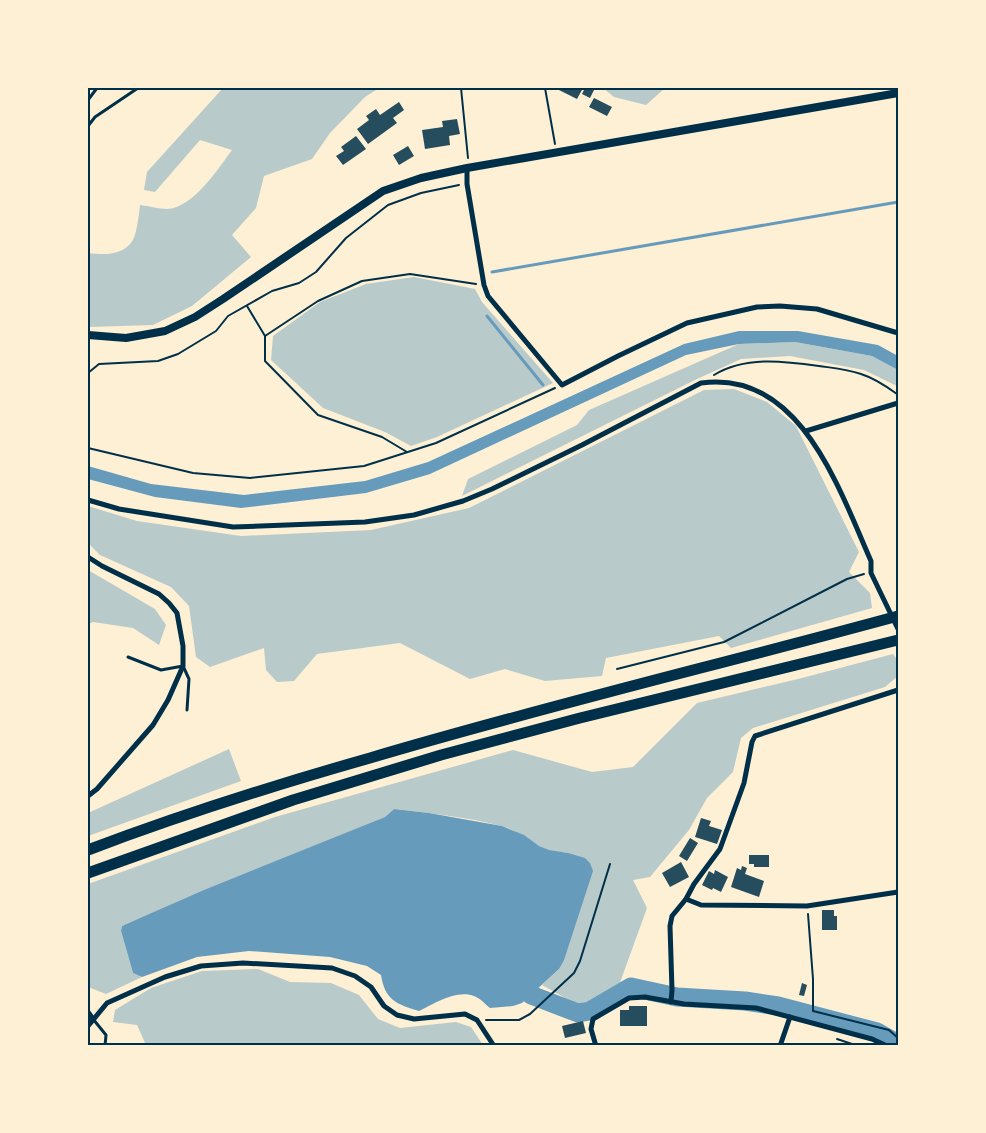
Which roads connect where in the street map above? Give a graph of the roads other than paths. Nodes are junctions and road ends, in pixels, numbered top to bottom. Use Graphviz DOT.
graph roads {
  1 [pos="97,88"];
  2 [pos="138,88"];
  3 [pos="898,93"];
  4 [pos="88,100"];
  5 [pos="88,126"];
  6 [pos="467,168"];
  7 [pos="898,333"];
  8 [pos="88,335"];
  9 [pos="898,403"];
  10 [pos="806,431"];
  11 [pos="88,500"];
  12 [pos="88,557"];
  13 [pos="898,616"];
  14 [pos="898,629"];
  15 [pos="898,640"];
  16 [pos="128,657"];
  17 [pos="183,666"];
  18 [pos="898,690"];
  19 [pos="188,710"];
  20 [pos="88,796"];
  21 [pos="88,850"];
  22 [pos="88,873"];
  23 [pos="898,892"];
  24 [pos="686,899"];
  25 [pos="671,1002"];
  26 [pos="88,1012"];
  27 [pos="790,1017"];
  28 [pos="93,1018"];
  29 [pos="88,1026"];
  30 [pos="105,1046"];
  31 [pos="494,1046"];
  32 [pos="596,1046"];
  33 [pos="780,1046"];
  34 [pos="887,1046"];
  1 -- 4 [label="lane"];
  2 -- 5 [label="lane"];
  3 -- 6 [label="street"];
  6 -- 7 [label="street"];
  6 -- 8 [label="street"];
  9 -- 10 [label="street"];
  10 -- 11 [label="street"];
  10 -- 14 [label="street"];
  12 -- 17 [label="street"];
  13 -- 21 [label="highway"];
  15 -- 22 [label="highway"];
  16 -- 17 [label="lane"];
  17 -- 19 [label="lane"];
  17 -- 20 [label="street"];
  18 -- 24 [label="street"];
  23 -- 24 [label="street"];
  24 -- 25 [label="street"];
  25 -- 27 [label="street"];
  25 -- 32 [label="street"];
  26 -- 28 [label="street"];
  27 -- 33 [label="street"];
  27 -- 34 [label="street"];
  28 -- 29 [label="street"];
  28 -- 30 [label="lane"];
  28 -- 31 [label="street"];
}
